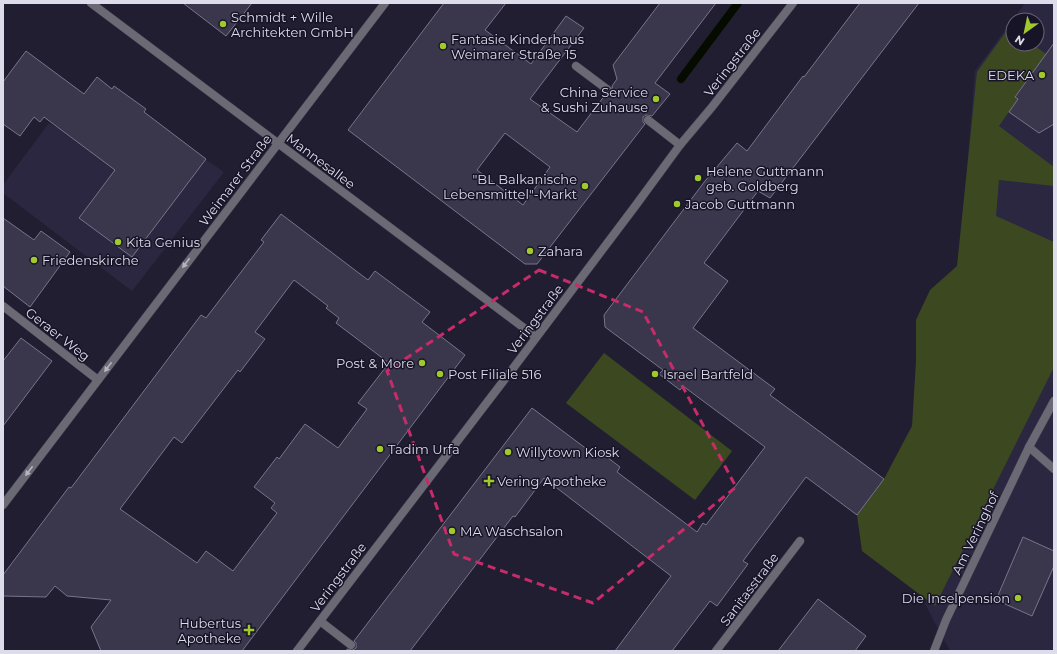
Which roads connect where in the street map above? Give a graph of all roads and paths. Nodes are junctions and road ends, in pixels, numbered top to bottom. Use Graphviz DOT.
graph roads {
  1 [pos="91,3"];
  2 [pos="385,3"];
  3 [pos="793,3"];
  4 [pos="576,66"];
  5 [pos="608,90"];
  6 [pos="648,120"];
  7 [pos="278,143"];
  8 [pos="680,145"];
  9 [pos="3,306"];
  10 [pos="536,337"];
  11 [pos="98,380"];
  12 [pos="1054,401"];
  13 [pos="1029,447"];
  14 [pos="1054,469"];
  15 [pos="3,505"];
  16 [pos="800,541"];
  17 [pos="320,621"];
  18 [pos="351,645"];
  19 [pos="297,651"];
  20 [pos="716,651"];
  21 [pos="934,651"];
  1 -- 7 [label="street, Mannesallee"];
  2 -- 7 [label="street, Weimarer Straße"];
  3 -- 8 [label="street, Veringstraße"];
  4 -- 5 [label="street"];
  6 -- 8 [label="street"];
  7 -- 10 [label="street, Mannesallee"];
  7 -- 11 [label="street, Weimarer Straße, one-way"];
  8 -- 10 [label="street, Veringstraße"];
  9 -- 11 [label="street, Geraer Weg"];
  10 -- 17 [label="street, Veringstraße"];
  11 -- 15 [label="street, Weimarer Straße, one-way"];
  12 -- 13 [label="street, Am Veringhof"];
  13 -- 14 [label="street"];
  13 -- 21 [label="street, Am Veringhof"];
  16 -- 20 [label="street, Sanitasstraße"];
  17 -- 18 [label="street"];
  17 -- 19 [label="street, Veringstraße"];
}
